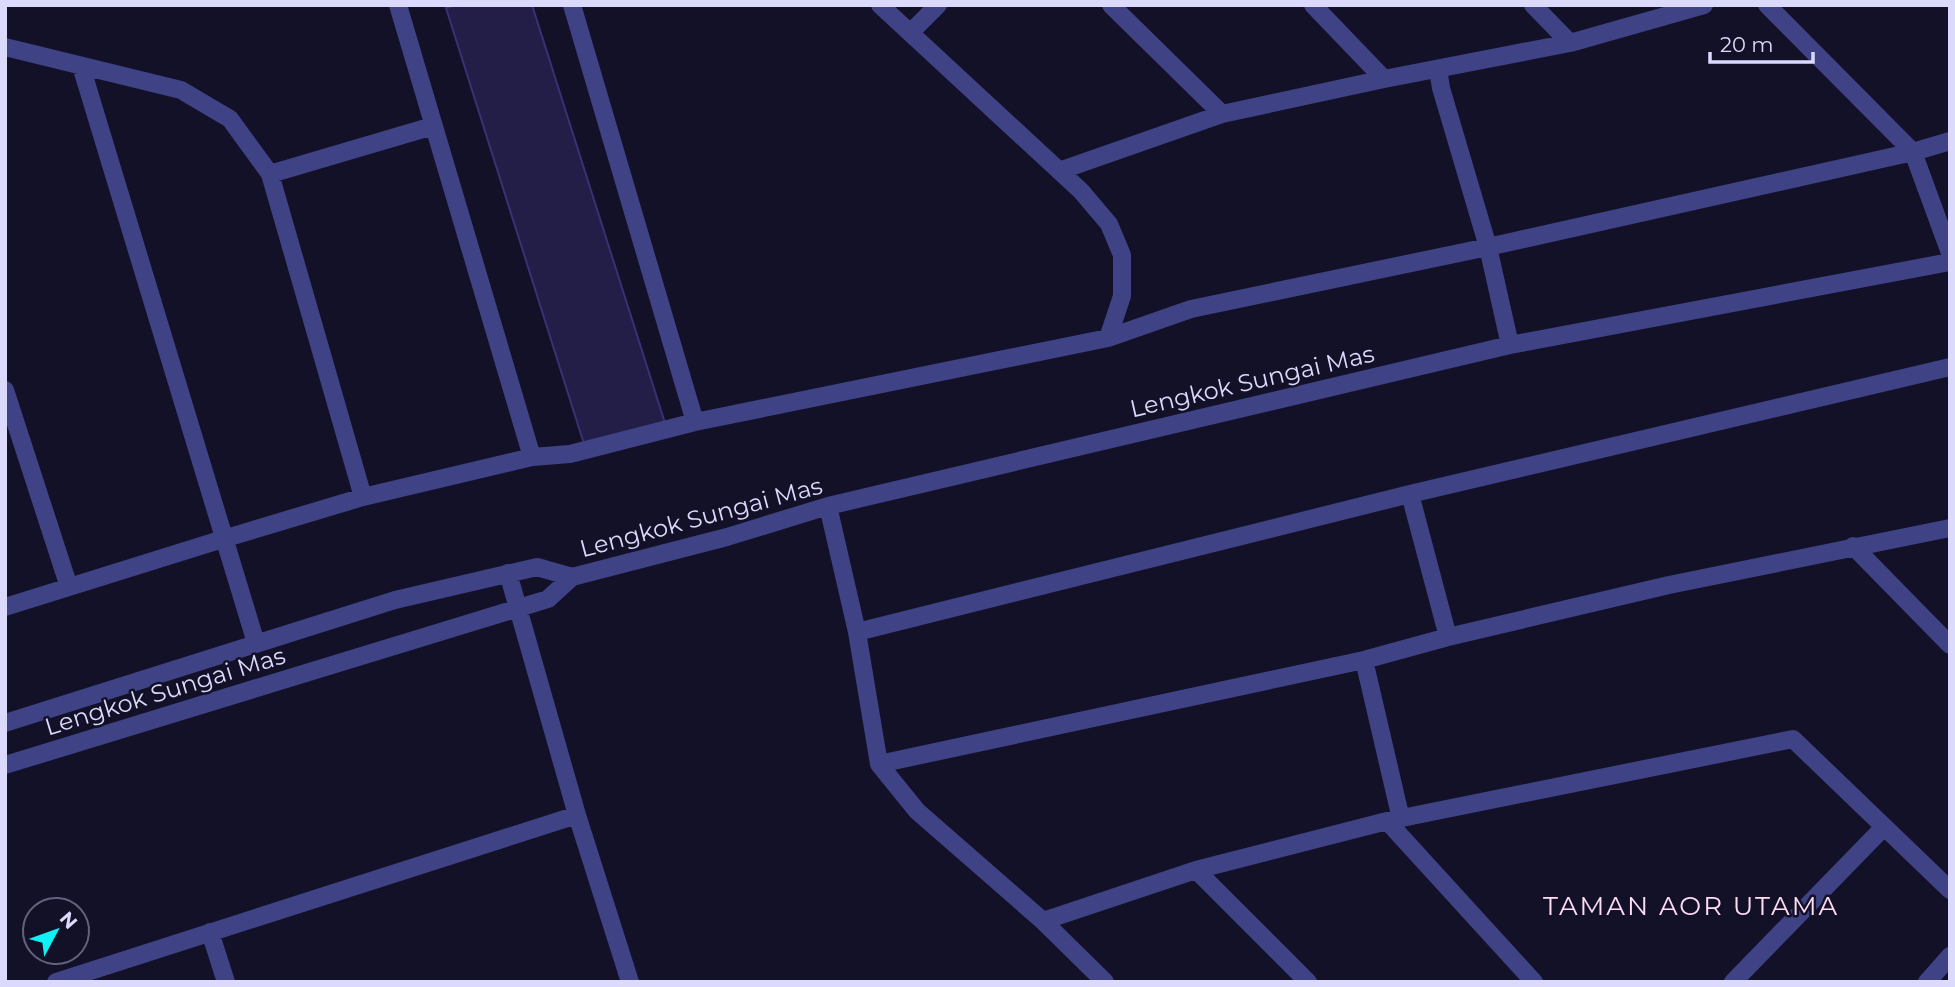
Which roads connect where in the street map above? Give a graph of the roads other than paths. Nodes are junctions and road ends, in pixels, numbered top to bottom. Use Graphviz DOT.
graph roads {
  1 [pos="398,5"];
  2 [pos="572,5"];
  3 [pos="880,5"];
  4 [pos="938,5"];
  5 [pos="1111,5"];
  6 [pos="1312,5"];
  7 [pos="1533,5"];
  8 [pos="1704,5"];
  9 [pos="1766,5"];
  10 [pos="910,33"];
  11 [pos="1570,43"];
  12 [pos="5,47"];
  13 [pos="80,65"];
  14 [pos="1438,69"];
  15 [pos="1384,79"];
  16 [pos="1222,114"];
  17 [pos="433,126"];
  18 [pos="1950,141"];
  19 [pos="1913,152"];
  20 [pos="1059,171"];
  21 [pos="270,174"];
  22 [pos="1488,247"];
  23 [pos="1950,254"];
  24 [pos="1950,262"];
  25 [pos="1108,338"];
  26 [pos="1510,345"];
  27 [pos="1950,367"];
  28 [pos="5,390"];
  29 [pos="695,422"];
  30 [pos="11,431"];
  31 [pos="533,457"];
  32 [pos="1410,494"];
  33 [pos="363,498"];
  34 [pos="828,506"];
  35 [pos="1950,528"];
  36 [pos="223,539"];
  37 [pos="1853,546"];
  38 [pos="508,573"];
  39 [pos="572,578"];
  40 [pos="69,587"];
  41 [pos="5,607"];
  42 [pos="520,608"];
  43 [pos="857,632"];
  44 [pos="1448,637"];
  45 [pos="256,643"];
  46 [pos="1950,645"];
  47 [pos="1364,660"];
  48 [pos="5,723"];
  49 [pos="879,764"];
  50 [pos="5,765"];
  51 [pos="577,815"];
  52 [pos="1394,820"];
  53 [pos="1884,828"];
  54 [pos="1196,870"];
  55 [pos="1950,890"];
  56 [pos="1043,921"];
  57 [pos="210,932"];
  58 [pos="1950,957"];
  59 [pos="56,982"];
  60 [pos="226,982"];
  61 [pos="630,982"];
  62 [pos="1105,982"];
  63 [pos="1308,982"];
  64 [pos="1534,982"];
  65 [pos="1733,982"];
  66 [pos="1927,982"];
  1 -- 17 [label="street"];
  2 -- 29 [label="street"];
  3 -- 10 [label="street"];
  4 -- 10 [label="street"];
  5 -- 16 [label="street"];
  6 -- 15 [label="street"];
  7 -- 11 [label="street"];
  8 -- 11 [label="street"];
  9 -- 19 [label="street"];
  10 -- 20 [label="street"];
  11 -- 14 [label="street"];
  12 -- 13 [label="street"];
  13 -- 21 [label="street"];
  13 -- 36 [label="street"];
  14 -- 15 [label="street"];
  14 -- 22 [label="street"];
  15 -- 16 [label="street"];
  16 -- 20 [label="street"];
  17 -- 21 [label="street"];
  17 -- 31 [label="street"];
  18 -- 19 [label="street"];
  19 -- 22 [label="street"];
  19 -- 23 [label="street"];
  20 -- 25 [label="street"];
  21 -- 33 [label="street"];
  22 -- 25 [label="street"];
  22 -- 26 [label="street"];
  24 -- 26 [label="street, Lengkok Sungai Mas"];
  25 -- 29 [label="street"];
  26 -- 34 [label="street, Lengkok Sungai Mas"];
  27 -- 32 [label="street"];
  28 -- 30 [label="street"];
  29 -- 31 [label="street"];
  30 -- 40 [label="street"];
  31 -- 33 [label="street"];
  32 -- 43 [label="street"];
  32 -- 44 [label="street"];
  33 -- 36 [label="street"];
  34 -- 39 [label="street, Lengkok Sungai Mas"];
  34 -- 43 [label="street"];
  35 -- 37 [label="street"];
  36 -- 40 [label="street"];
  36 -- 45 [label="street"];
  37 -- 44 [label="street"];
  37 -- 46 [label="street"];
  38 -- 39 [label="street, Lengkok Sungai Mas"];
  38 -- 42 [label="street"];
  38 -- 45 [label="street, Lengkok Sungai Mas"];
  39 -- 42 [label="street, Lengkok Sungai Mas"];
  40 -- 41 [label="street"];
  42 -- 50 [label="street, Lengkok Sungai Mas"];
  42 -- 51 [label="street"];
  43 -- 49 [label="street"];
  44 -- 47 [label="street"];
  45 -- 48 [label="street, Lengkok Sungai Mas"];
  47 -- 49 [label="street"];
  47 -- 52 [label="street"];
  49 -- 56 [label="street"];
  51 -- 57 [label="street"];
  51 -- 61 [label="street"];
  52 -- 53 [label="street"];
  52 -- 54 [label="street"];
  52 -- 64 [label="street"];
  53 -- 55 [label="street"];
  53 -- 65 [label="street"];
  54 -- 56 [label="street"];
  54 -- 63 [label="street"];
  56 -- 62 [label="street"];
  57 -- 59 [label="street"];
  57 -- 60 [label="street"];
  58 -- 66 [label="street"];
}
